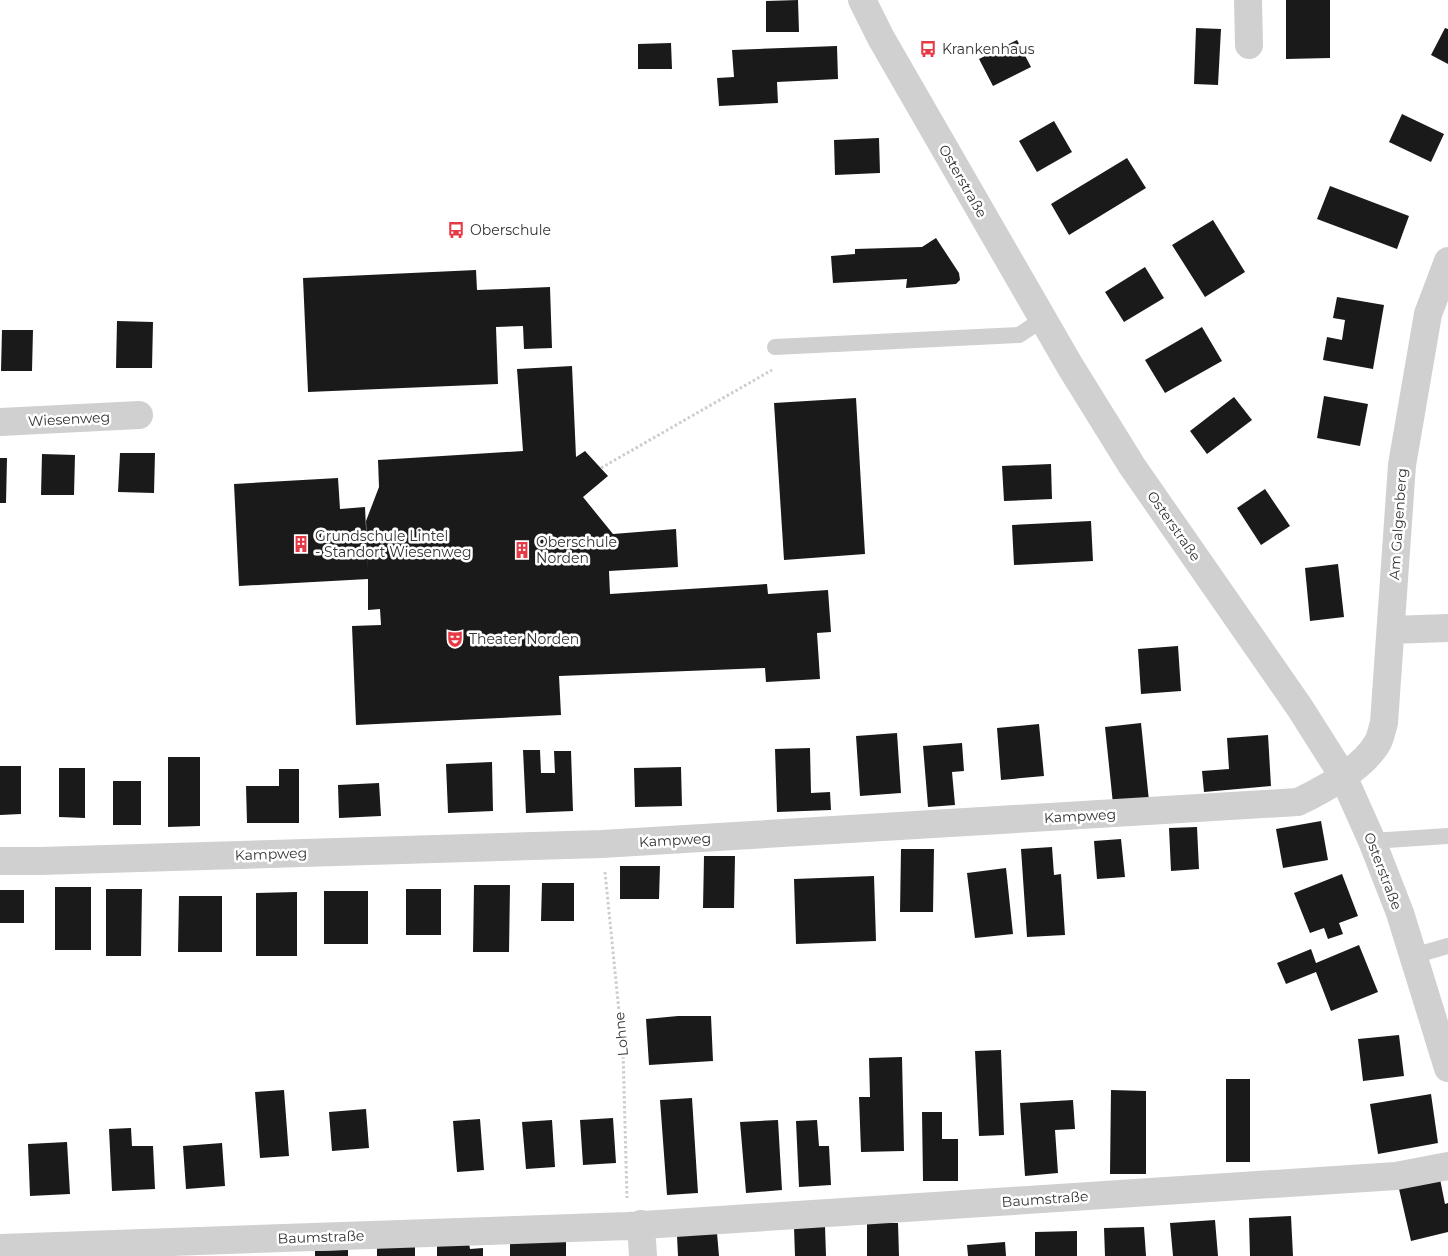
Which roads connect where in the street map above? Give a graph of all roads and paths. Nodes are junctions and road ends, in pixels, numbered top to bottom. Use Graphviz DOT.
graph roads {
  1 [pos="862,0"];
  2 [pos="1248,0"];
  3 [pos="1249,45"];
  4 [pos="1448,262"];
  5 [pos="1043,319"];
  6 [pos="775,347"];
  7 [pos="782,370"];
  8 [pos="139,415"];
  9 [pos="0,422"];
  10 [pos="600,468"];
  11 [pos="1448,628"];
  12 [pos="1391,630"];
  13 [pos="1343,776"];
  14 [pos="1448,836"];
  15 [pos="1372,841"];
  16 [pos="602,844"];
  17 [pos="0,861"];
  18 [pos="1448,946"];
  19 [pos="1413,956"];
  20 [pos="1448,1068"];
  21 [pos="1448,1166"];
  22 [pos="634,1225"];
  23 [pos="0,1248"];
  24 [pos="643,1256"];
  1 -- 5 [label="street, Osterstraße"];
  2 -- 3 [label="street"];
  4 -- 12 [label="street, Am Galgenberg"];
  5 -- 6 [label="lane"];
  5 -- 13 [label="street, Osterstraße"];
  7 -- 10 [label="path"];
  8 -- 9 [label="street, Wiesenweg"];
  11 -- 12 [label="street"];
  12 -- 13 [label="street, Am Galgenberg"];
  13 -- 15 [label="street, Osterstraße"];
  13 -- 16 [label="street, Kampweg"];
  14 -- 15 [label="lane"];
  15 -- 19 [label="street, Osterstraße"];
  16 -- 17 [label="street, Kampweg"];
  16 -- 22 [label="path, Lohne"];
  18 -- 19 [label="lane"];
  19 -- 20 [label="street, Osterstraße"];
  21 -- 22 [label="street, Baumstraße"];
  22 -- 23 [label="street, Baumstraße"];
  22 -- 24 [label="street"];
}
